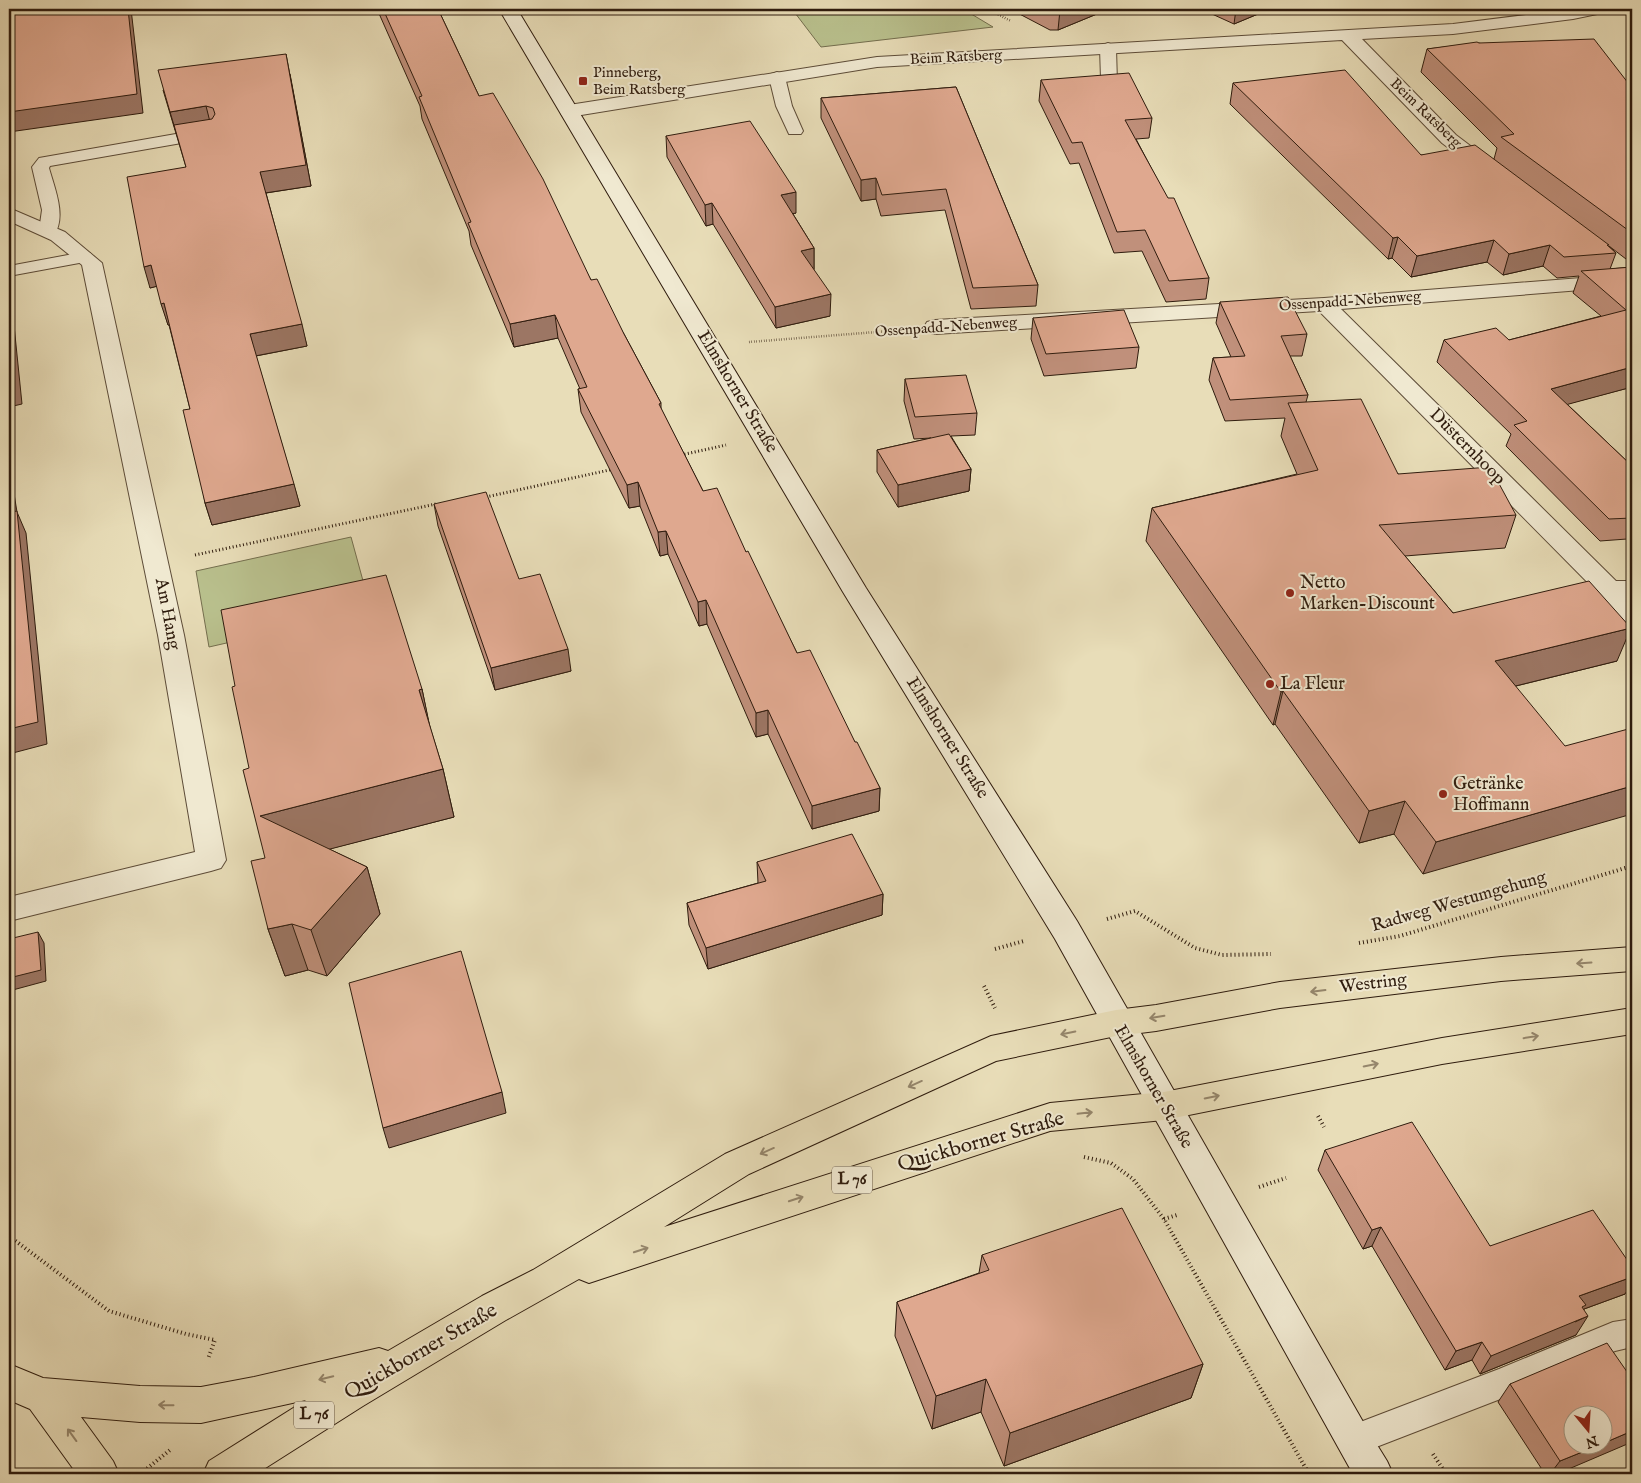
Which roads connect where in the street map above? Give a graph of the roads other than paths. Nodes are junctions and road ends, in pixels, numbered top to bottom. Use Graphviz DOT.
graph roads {
  1 [pos="508,9"];
  2 [pos="1596,9"];
  3 [pos="1347,34"];
  4 [pos="1108,48"];
  5 [pos="777,77"];
  6 [pos="1072,86"];
  7 [pos="569,111"];
  8 [pos="795,131"];
  9 [pos="210,133"];
  10 [pos="1504,180"];
  11 [pos="9,214"];
  12 [pos="48,231"];
  13 [pos="84,256"];
  14 [pos="1616,264"];
  15 [pos="9,271"];
  16 [pos="1632,276"];
  17 [pos="1632,280"];
  18 [pos="1324,304"];
  19 [pos="935,327"];
  20 [pos="1621,590"];
  21 [pos="1632,615"];
  22 [pos="9,909"];
  23 [pos="1632,959"];
  24 [pos="1632,1021"];
  25 [pos="1116,1023"];
  26 [pos="1164,1106"];
  27 [pos="545,1281"];
  28 [pos="1632,1332"];
  29 [pos="407,1359"];
  30 [pos="9,1382"];
  31 [pos="43,1396"];
  32 [pos="1352,1440"];
  33 [pos="100,1474"];
  34 [pos="222,1474"];
  35 [pos="1374,1474"];
  1 -- 7 [label="street, Elmshorner Straße"];
  2 -- 3 [label="street, Beim Ratsberg"];
  3 -- 4 [label="street, Beim Ratsberg"];
  3 -- 10 [label="street, Beim Ratsberg"];
  4 -- 5 [label="street, Beim Ratsberg"];
  4 -- 6 [label="lane"];
  5 -- 7 [label="street, Beim Ratsberg"];
  5 -- 8 [label="lane"];
  7 -- 25 [label="street, Elmshorner Straße"];
  9 -- 12 [label="lane"];
  11 -- 12 [label="street, Am Hang"];
  12 -- 13 [label="street, Am Hang"];
  13 -- 15 [label="lane"];
  13 -- 22 [label="street, Am Hang"];
  14 -- 16 [label="street"];
  17 -- 18 [label="street, Ossenpadd-Nebenweg"];
  18 -- 19 [label="street, Ossenpadd-Nebenweg"];
  18 -- 20 [label="street, Düsternhoop"];
  20 -- 21 [label="street, Düsternhoop"];
  23 -- 25 [label="main road, Westring, one-way"];
  26 -- 24 [label="main road, one-way"];
  25 -- 26 [label="street, Elmshorner Straße"];
  25 -- 27 [label="main road, Quickborner Straße / L 76, one-way"];
  27 -- 26 [label="main road, Quickborner Straße / L 76, one-way"];
  26 -- 32 [label="street, Elmshorner Straße"];
  27 -- 29 [label="main road, Quickborner Straße / L 76"];
  28 -- 32 [label="lane"];
  29 -- 31 [label="main road, one-way"];
  29 -- 34 [label="main road, Quickborner Straße / L 76"];
  30 -- 31 [label="main road"];
  33 -- 31 [label="main road, one-way"];
  32 -- 35 [label="street, Elmshorner Straße"];
}
